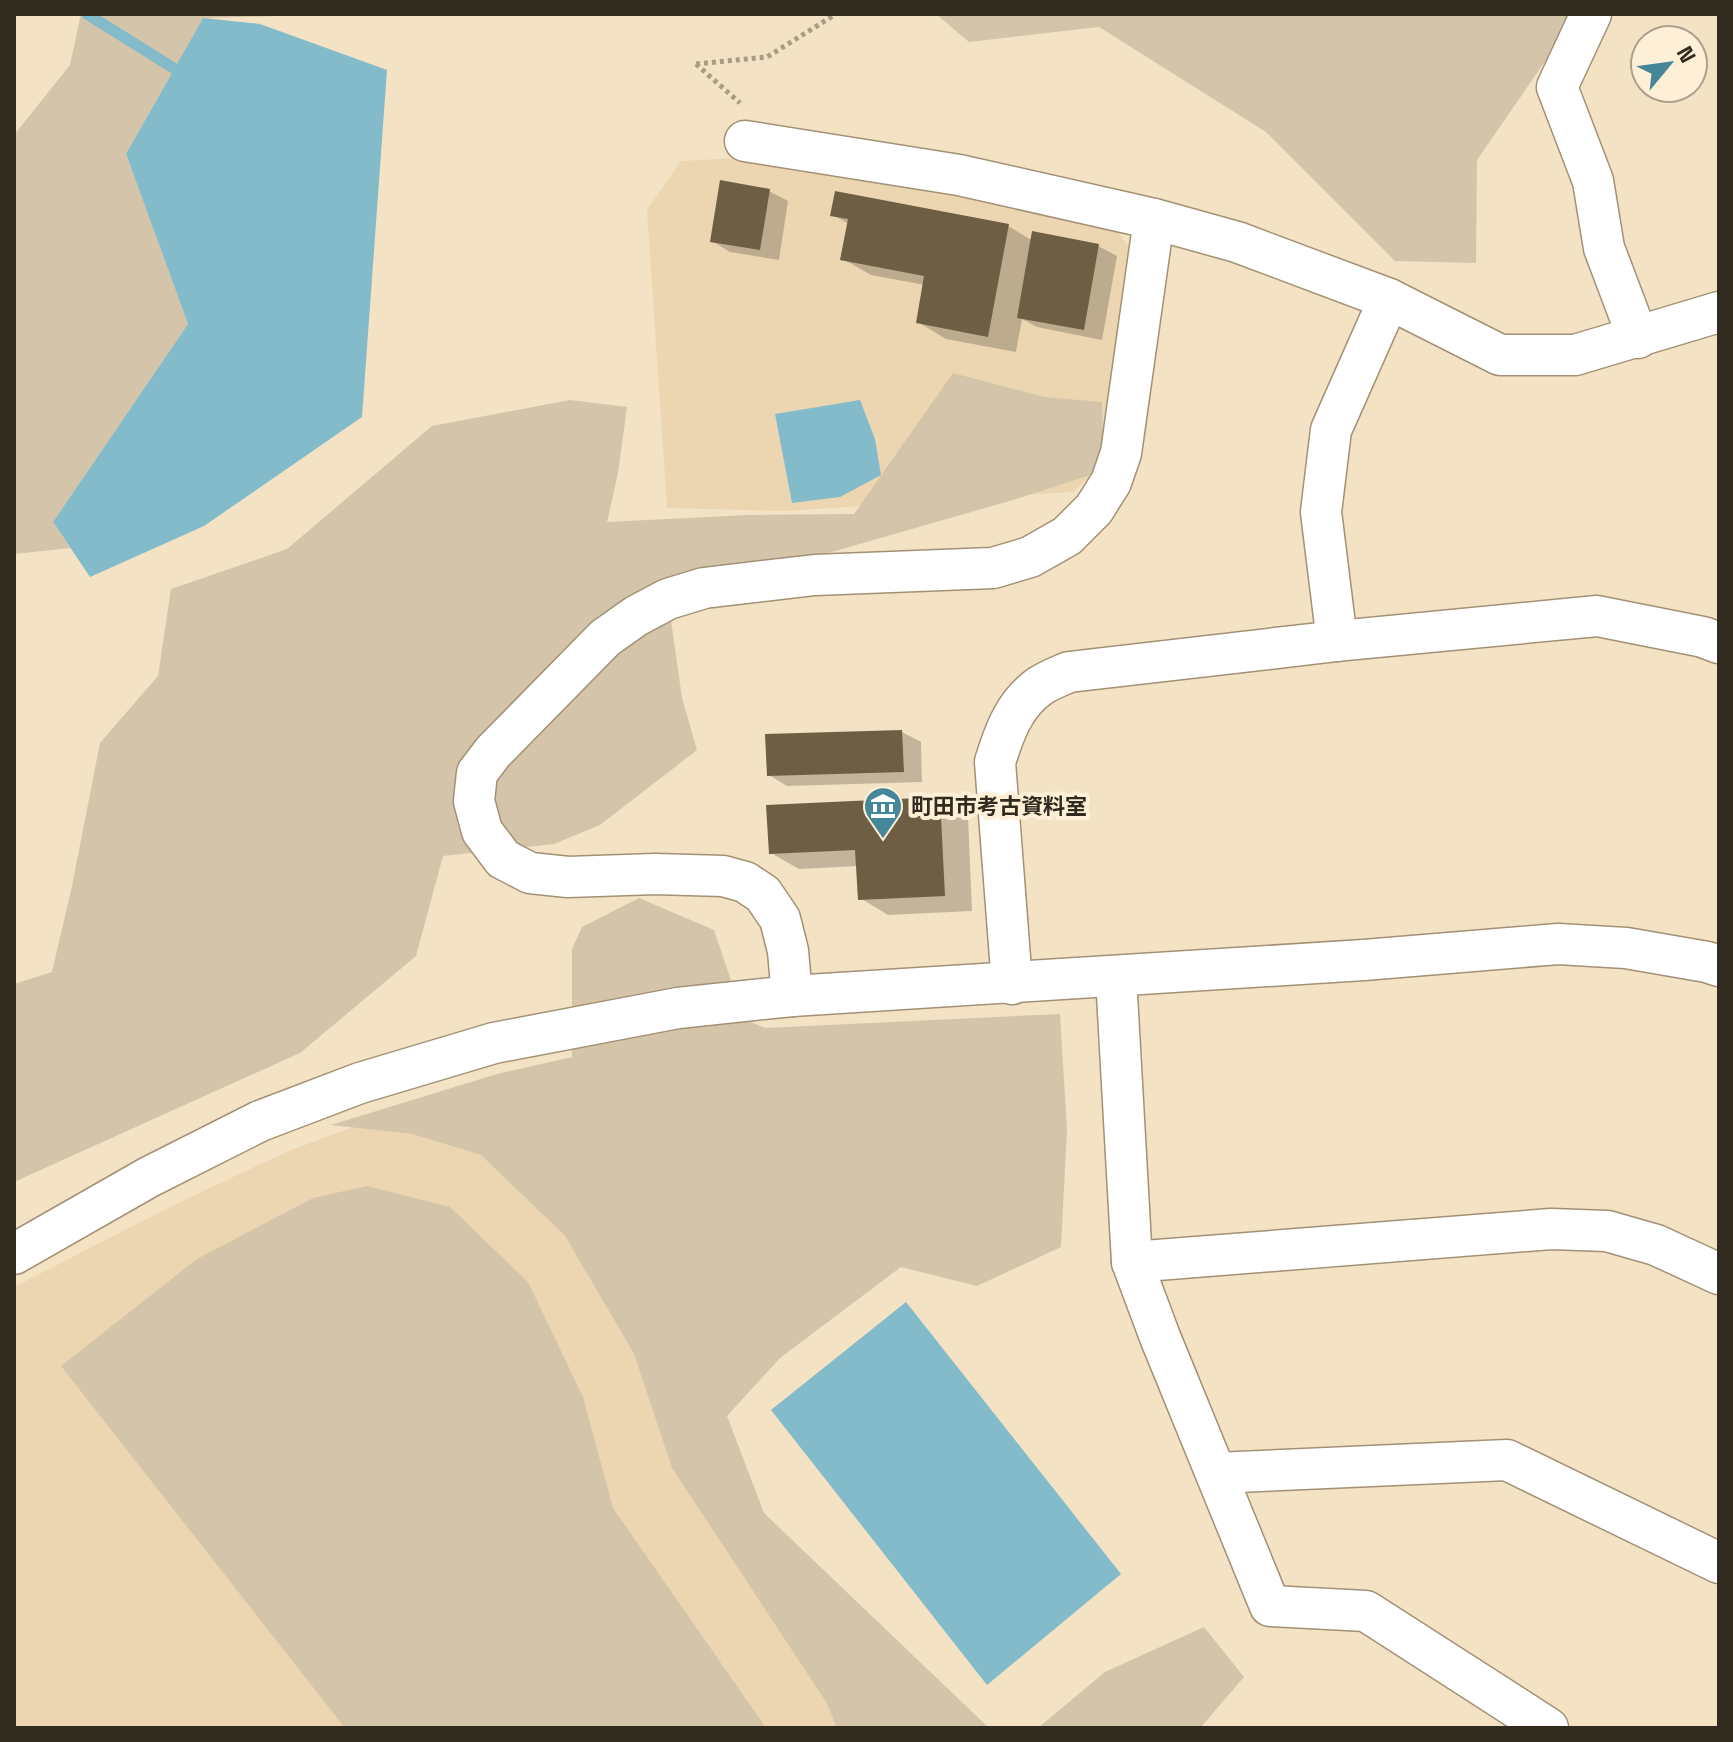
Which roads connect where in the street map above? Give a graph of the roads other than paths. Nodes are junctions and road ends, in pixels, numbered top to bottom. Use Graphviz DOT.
graph roads {
  1 [pos="1591,14"];
  2 [pos="748,127"];
  3 [pos="1154,219"];
  4 [pos="1389,299"];
  5 [pos="1719,312"];
  6 [pos="1638,338"];
  7 [pos="1337,641"];
  8 [pos="1719,643"];
  9 [pos="1719,966"];
  10 [pos="1116,977"];
  11 [pos="1012,984"];
  12 [pos="792,996"];
  13 [pos="14,1254"];
  14 [pos="1132,1262"];
  15 [pos="1719,1274"];
  16 [pos="1216,1473"];
  17 [pos="1719,1563"];
  18 [pos="1548,1728"];
  1 -- 6 [label="street"];
  2 -- 3 [label="street"];
  3 -- 4 [label="street"];
  3 -- 12 [label="street"];
  4 -- 6 [label="street"];
  4 -- 7 [label="street"];
  5 -- 6 [label="street"];
  7 -- 8 [label="street"];
  7 -- 11 [label="street"];
  9 -- 10 [label="street"];
  10 -- 11 [label="street"];
  10 -- 14 [label="street"];
  11 -- 12 [label="street"];
  12 -- 13 [label="street"];
  14 -- 15 [label="street"];
  14 -- 16 [label="street"];
  16 -- 17 [label="street"];
  16 -- 18 [label="street"];
}
